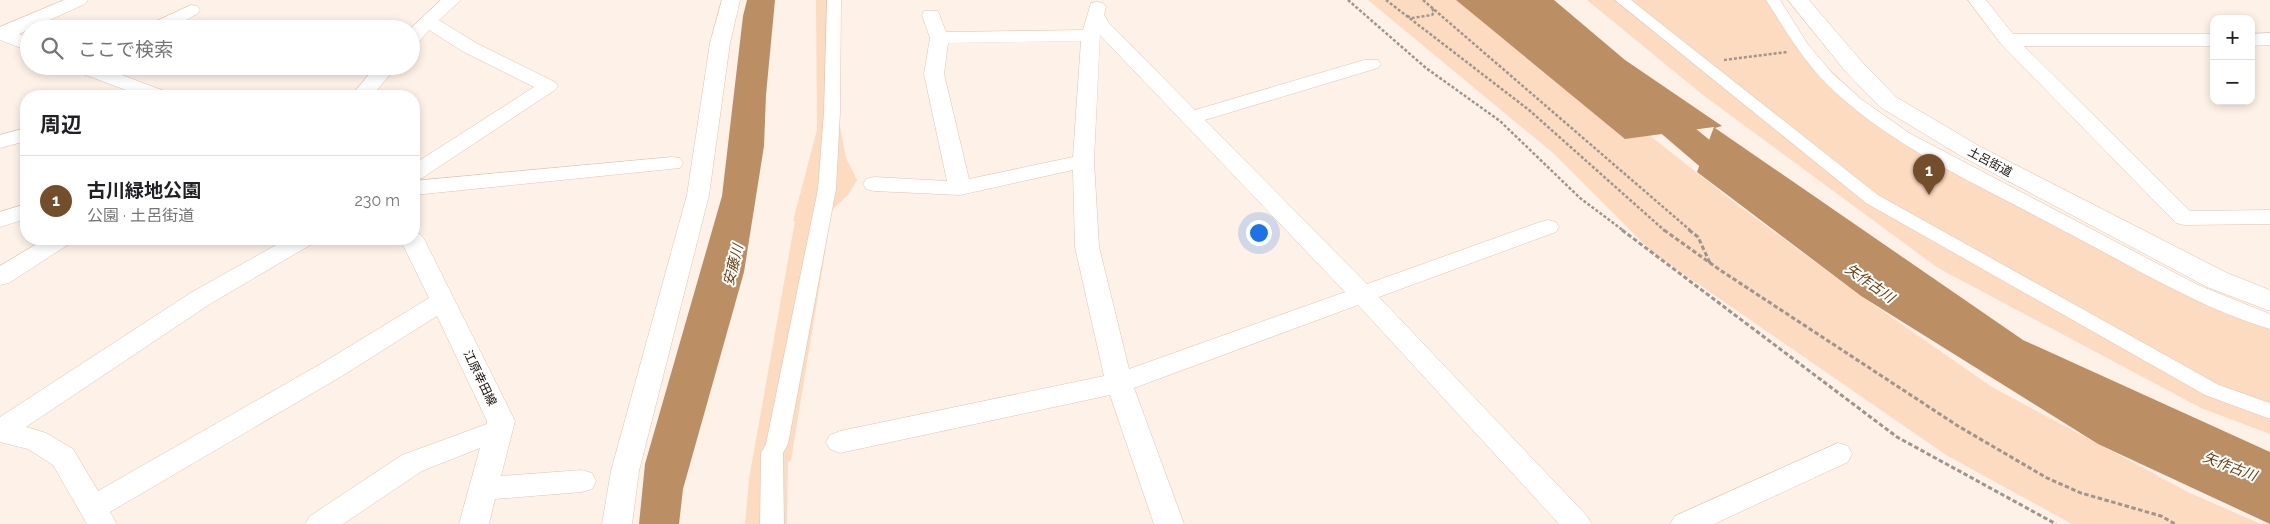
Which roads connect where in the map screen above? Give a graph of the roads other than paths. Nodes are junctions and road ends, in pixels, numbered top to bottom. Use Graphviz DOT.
graph roads {
  1 [pos="79,0"];
  2 [pos="452,0"];
  3 [pos="731,0"];
  4 [pos="834,0"];
  5 [pos="1622,0"];
  6 [pos="1773,0"];
  7 [pos="1798,0"];
  8 [pos="1977,0"];
  9 [pos="191,10"];
  10 [pos="931,15"];
  11 [pos="1095,17"];
  12 [pos="33,20"];
  13 [pos="172,20"];
  14 [pos="428,21"];
  15 [pos="20,26"];
  16 [pos="420,29"];
  17 [pos="1,34"];
  18 [pos="939,38"];
  19 [pos="2008,40"];
  20 [pos="2210,40"];
  21 [pos="2255,40"];
  22 [pos="2270,40"];
  23 [pos="20,41"];
  24 [pos="1371,64"];
  25 [pos="101,75"];
  26 [pos="378,75"];
  27 [pos="140,90"];
  28 [pos="366,90"];
  29 [pos="1191,118"];
  30 [pos="20,136"];
  31 [pos="0,142"];
  32 [pos="1083,161"];
  33 [pos="672,164"];
  34 [pos="420,170"];
  35 [pos="874,184"];
  36 [pos="420,187"];
  37 [pos="960,188"];
  38 [pos="20,213"];
  39 [pos="2270,217"];
  40 [pos="0,220"];
  41 [pos="1548,227"];
  42 [pos="52,245"];
  43 [pos="294,245"];
  44 [pos="415,245"];
  45 [pos="0,277"];
  46 [pos="1361,294"];
  47 [pos="442,301"];
  48 [pos="2270,301"];
  49 [pos="2270,322"];
  50 [pos="1119,383"];
  51 [pos="2270,411"];
  52 [pos="499,430"];
  53 [pos="0,431"];
  54 [pos="840,442"];
  55 [pos="1838,454"];
  56 [pos="582,481"];
  57 [pos="483,489"];
  58 [pos="97,516"];
  59 [pos="320,524"];
  60 [pos="474,524"];
  61 [pos="617,524"];
  62 [pos="772,524"];
  63 [pos="1169,524"];
  64 [pos="1577,524"];
  65 [pos="1685,524"];
  1 -- 12 [label="street"];
  2 -- 14 [label="street"];
  3 -- 61 [label="street"];
  4 -- 62 [label="street"];
  5 -- 51 [label="street"];
  6 -- 49 [label="street"];
  7 -- 48 [label="street, 土呂街道"];
  8 -- 19 [label="street"];
  9 -- 13 [label="street"];
  10 -- 18 [label="street"];
  11 -- 18 [label="street"];
  11 -- 29 [label="street"];
  11 -- 32 [label="street"];
  14 -- 16 [label="street"];
  14 -- 34 [label="street"];
  15 -- 17 [label="street"];
  17 -- 23 [label="street"];
  18 -- 37 [label="street"];
  19 -- 20 [label="street"];
  19 -- 39 [label="street"];
  21 -- 22 [label="street"];
  24 -- 29 [label="street"];
  25 -- 27 [label="street"];
  26 -- 28 [label="street"];
  29 -- 46 [label="street"];
  30 -- 31 [label="street"];
  32 -- 37 [label="street"];
  32 -- 50 [label="street"];
  33 -- 36 [label="street"];
  35 -- 37 [label="street"];
  38 -- 40 [label="street"];
  41 -- 46 [label="street"];
  42 -- 45 [label="street"];
  43 -- 53 [label="street"];
  44 -- 47 [label="street, 江原幸田線"];
  46 -- 50 [label="street"];
  46 -- 64 [label="street"];
  47 -- 52 [label="street, 江原幸田線"];
  47 -- 58 [label="street"];
  50 -- 54 [label="street"];
  50 -- 63 [label="street"];
  52 -- 57 [label="street, 江原幸田線"];
  52 -- 59 [label="street"];
  53 -- 58 [label="street"];
  55 -- 65 [label="street"];
  56 -- 57 [label="street"];
  57 -- 60 [label="street, 江原幸田線"];
}
